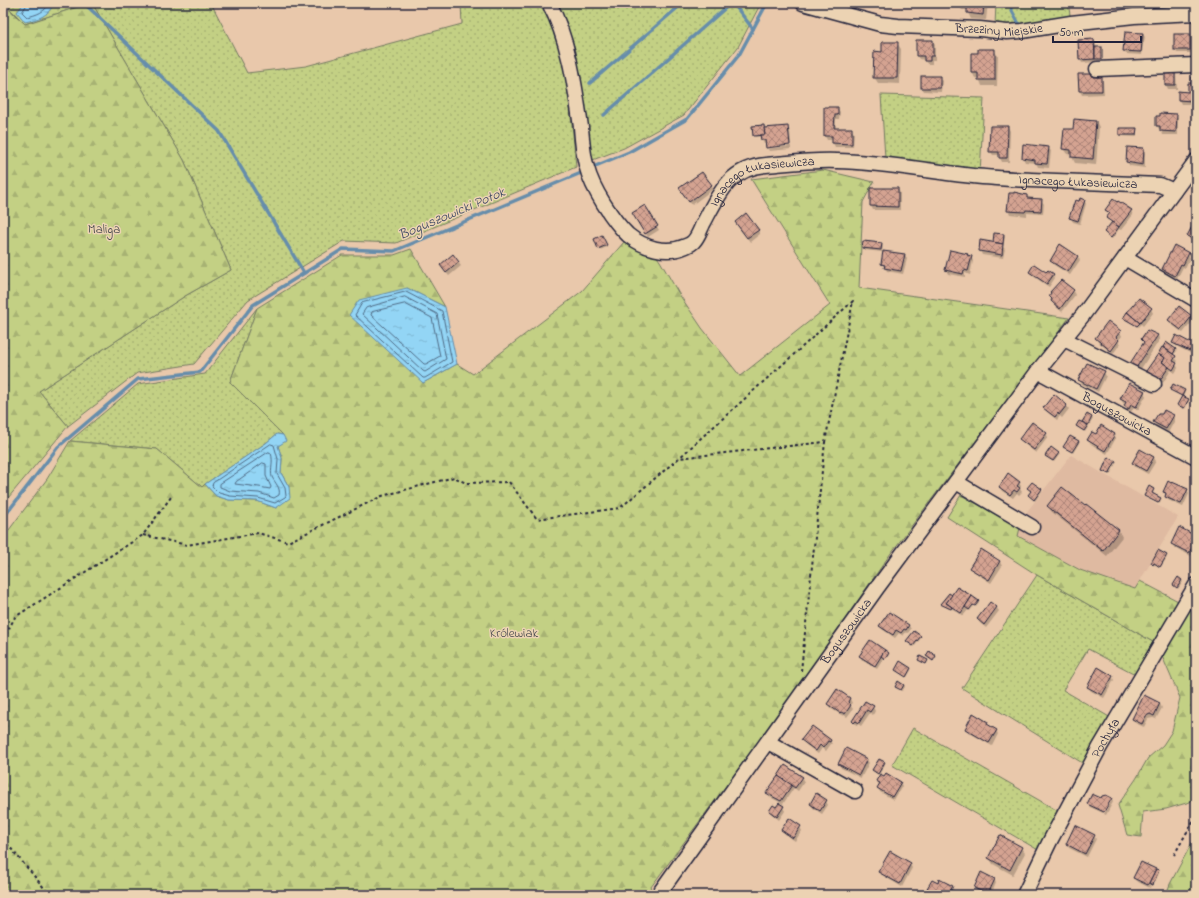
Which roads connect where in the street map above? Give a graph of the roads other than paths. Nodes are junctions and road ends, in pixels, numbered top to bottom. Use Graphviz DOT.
graph roads {
  1 [pos="549,3"];
  2 [pos="804,3"];
  3 [pos="1196,13"];
  4 [pos="1196,65"];
  5 [pos="1097,69"];
  6 [pos="1196,161"];
  7 [pos="1174,191"];
  8 [pos="1125,258"];
  9 [pos="1196,300"];
  10 [pos="1064,339"];
  11 [pos="1038,371"];
  12 [pos="1154,384"];
  13 [pos="1196,457"];
  14 [pos="956,482"];
  15 [pos="1032,527"];
  16 [pos="1196,586"];
  17 [pos="768,742"];
  18 [pos="855,791"];
  19 [pos="658,895"];
  20 [pos="1024,895"];
  1 -- 7 [label="street, Ignacego Łukasiewicza"];
  2 -- 3 [label="street, Brzeziny Miejskie"];
  4 -- 5 [label="street"];
  6 -- 7 [label="street, Boguszowicka"];
  7 -- 8 [label="street, Boguszowicka"];
  8 -- 9 [label="street"];
  8 -- 10 [label="street, Boguszowicka"];
  10 -- 11 [label="street, Boguszowicka"];
  10 -- 12 [label="street"];
  11 -- 13 [label="street, Boguszowicka"];
  11 -- 14 [label="street, Boguszowicka"];
  14 -- 15 [label="street"];
  14 -- 17 [label="street, Boguszowicka"];
  16 -- 20 [label="street, Pochyła"];
  17 -- 18 [label="street"];
  17 -- 19 [label="street, Boguszowicka"];
}
